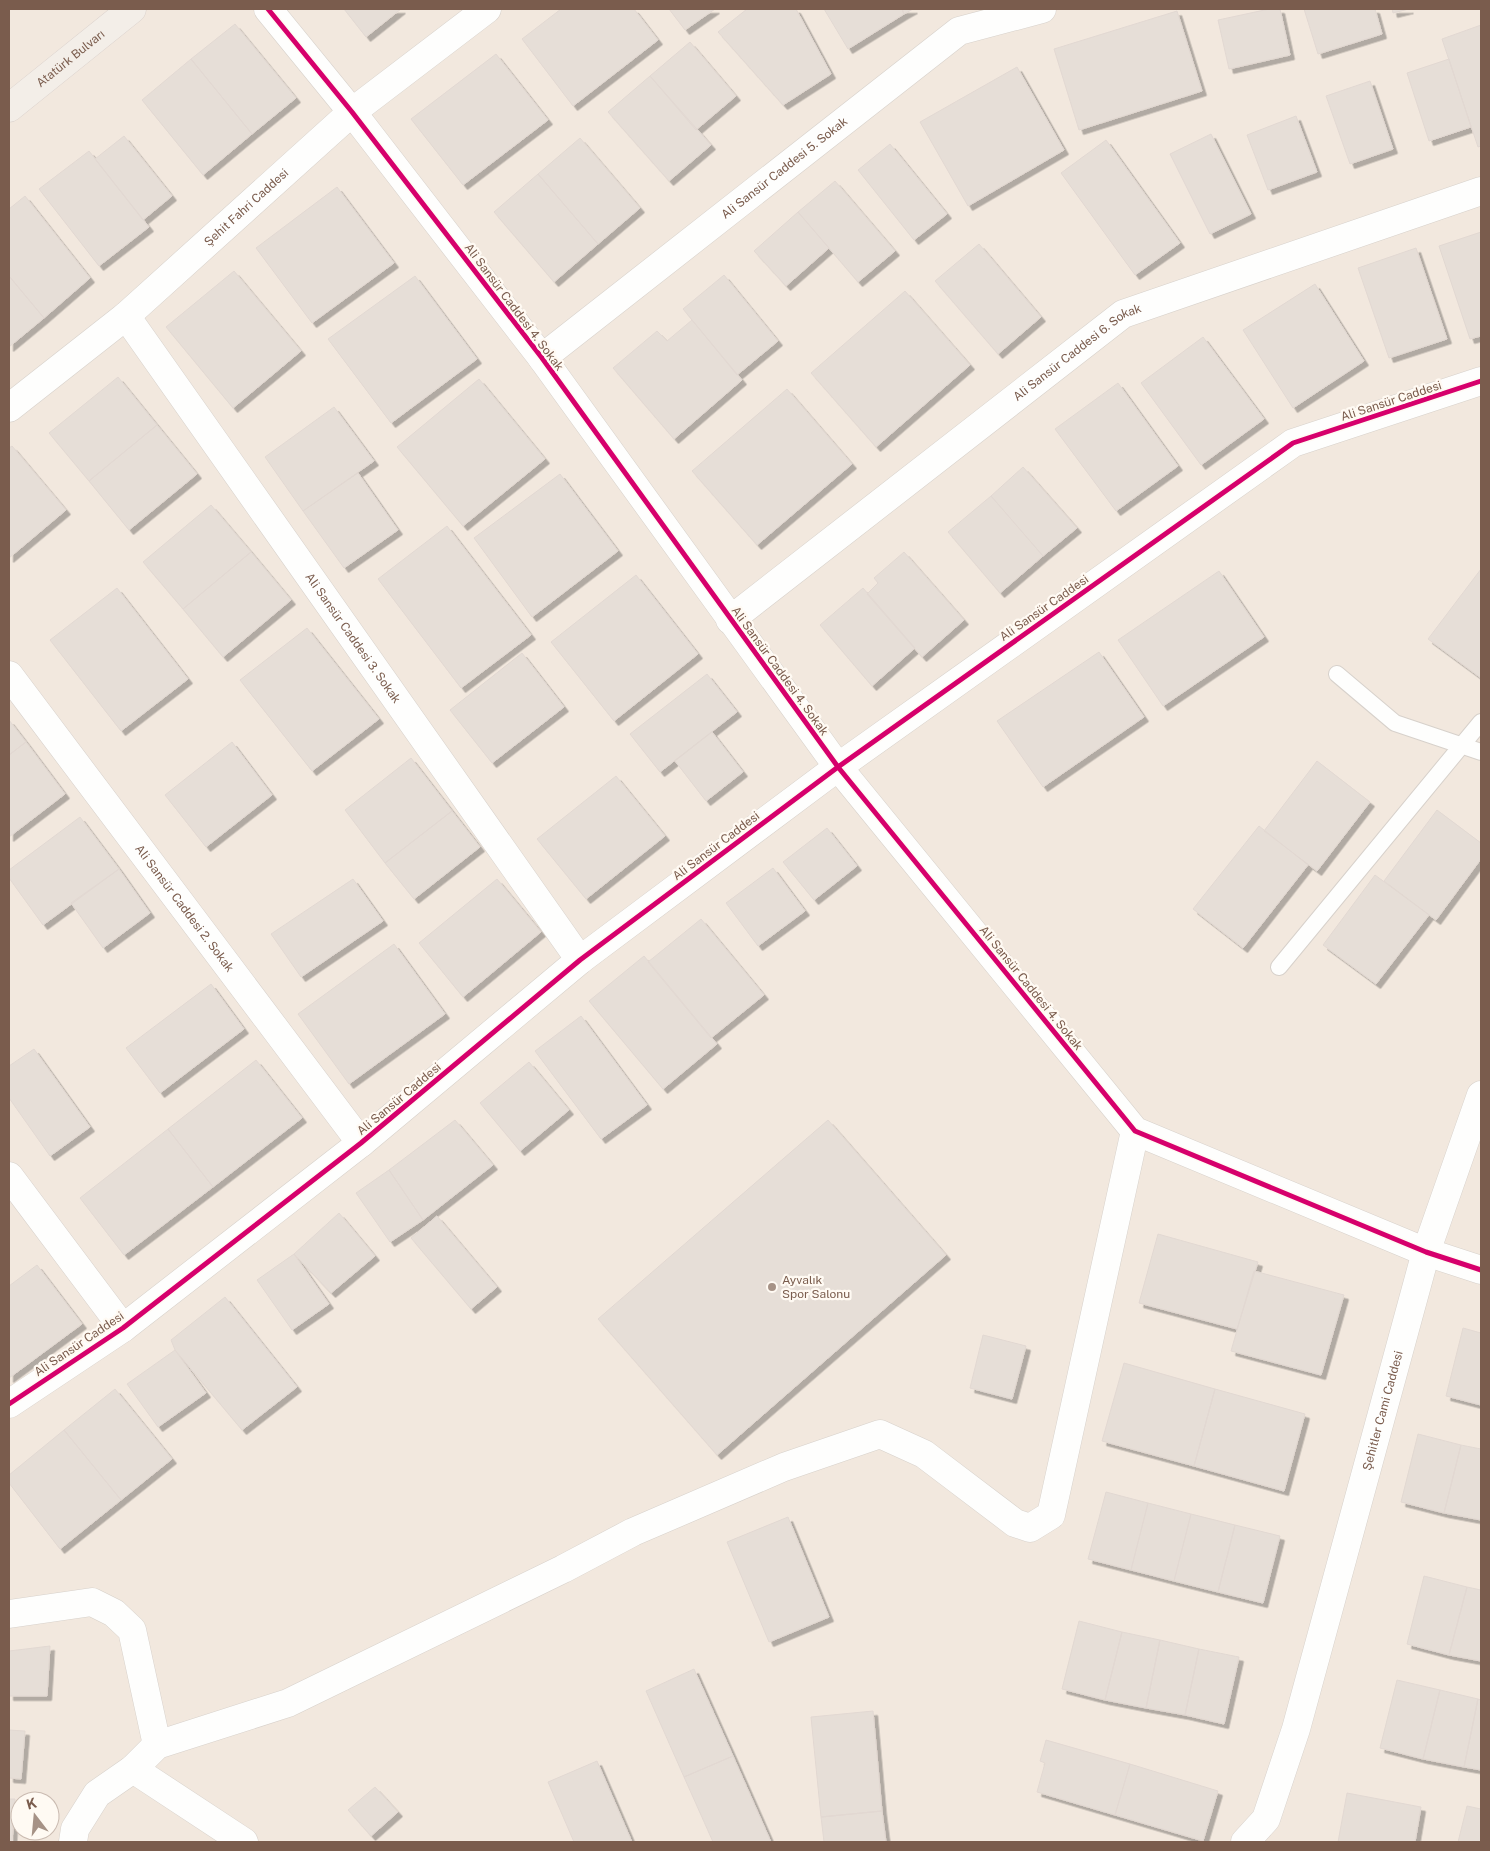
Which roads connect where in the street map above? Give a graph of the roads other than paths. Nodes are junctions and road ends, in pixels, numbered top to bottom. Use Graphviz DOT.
graph roads {
  1 [pos="132,9"];
  2 [pos="268,9"];
  3 [pos="487,9"];
  4 [pos="1042,9"];
  5 [pos="9,108"];
  6 [pos="352,112"];
  7 [pos="1481,191"];
  8 [pos="126,316"];
  9 [pos="542,358"];
  10 [pos="1481,381"];
  11 [pos="9,408"];
  12 [pos="730,620"];
  13 [pos="1336,674"];
  14 [pos="9,675"];
  15 [pos="1481,722"];
  16 [pos="1463,747"];
  17 [pos="1481,752"];
  18 [pos="838,767"];
  19 [pos="580,960"];
  20 [pos="1279,967"];
  21 [pos="1481,1095"];
  22 [pos="1135,1131"];
  23 [pos="361,1143"];
  24 [pos="9,1176"];
  25 [pos="1426,1252"];
  26 [pos="1481,1270"];
  27 [pos="123,1328"];
  28 [pos="9,1404"];
  29 [pos="9,1614"];
  30 [pos="157,1745"];
  31 [pos="133,1769"];
  32 [pos="73,1842"];
  33 [pos="244,1842"];
  34 [pos="1245,1842"];
  1 -- 5 [label="main road, Atatürk Bulvarı"];
  2 -- 6 [label="street, Ali Sansür Caddesi 4. Sokak"];
  3 -- 6 [label="street, Şehit Fahri Caddesi"];
  4 -- 9 [label="street, Ali Sansür Caddesi 5. Sokak"];
  6 -- 8 [label="street, Şehit Fahri Caddesi"];
  6 -- 9 [label="street, Ali Sansür Caddesi 4. Sokak"];
  7 -- 12 [label="street, Ali Sansür Caddesi 6. Sokak"];
  8 -- 11 [label="street, Şehit Fahri Caddesi"];
  8 -- 19 [label="street, Ali Sansür Caddesi 3. Sokak"];
  9 -- 12 [label="street, Ali Sansür Caddesi 4. Sokak"];
  10 -- 18 [label="street, Ali Sansür Caddesi"];
  12 -- 18 [label="street, Ali Sansür Caddesi 4. Sokak"];
  13 -- 16 [label="lane"];
  14 -- 23 [label="street, Ali Sansür Caddesi 2. Sokak"];
  15 -- 16 [label="lane"];
  16 -- 17 [label="lane"];
  16 -- 20 [label="lane"];
  18 -- 19 [label="street, Ali Sansür Caddesi"];
  18 -- 22 [label="street, Ali Sansür Caddesi 4. Sokak"];
  19 -- 23 [label="street, Ali Sansür Caddesi"];
  21 -- 25 [label="street, Şehitler Cami Caddesi"];
  22 -- 25 [label="street, Ali Sansür Caddesi 4. Sokak"];
  22 -- 30 [label="street"];
  23 -- 27 [label="street, Ali Sansür Caddesi"];
  24 -- 27 [label="street"];
  25 -- 26 [label="street, Ali Sansür Caddesi 4. Sokak"];
  25 -- 34 [label="street, Şehitler Cami Caddesi"];
  27 -- 28 [label="street, Ali Sansür Caddesi"];
  29 -- 30 [label="street"];
  30 -- 31 [label="street"];
  31 -- 32 [label="street"];
  31 -- 33 [label="street"];
}
